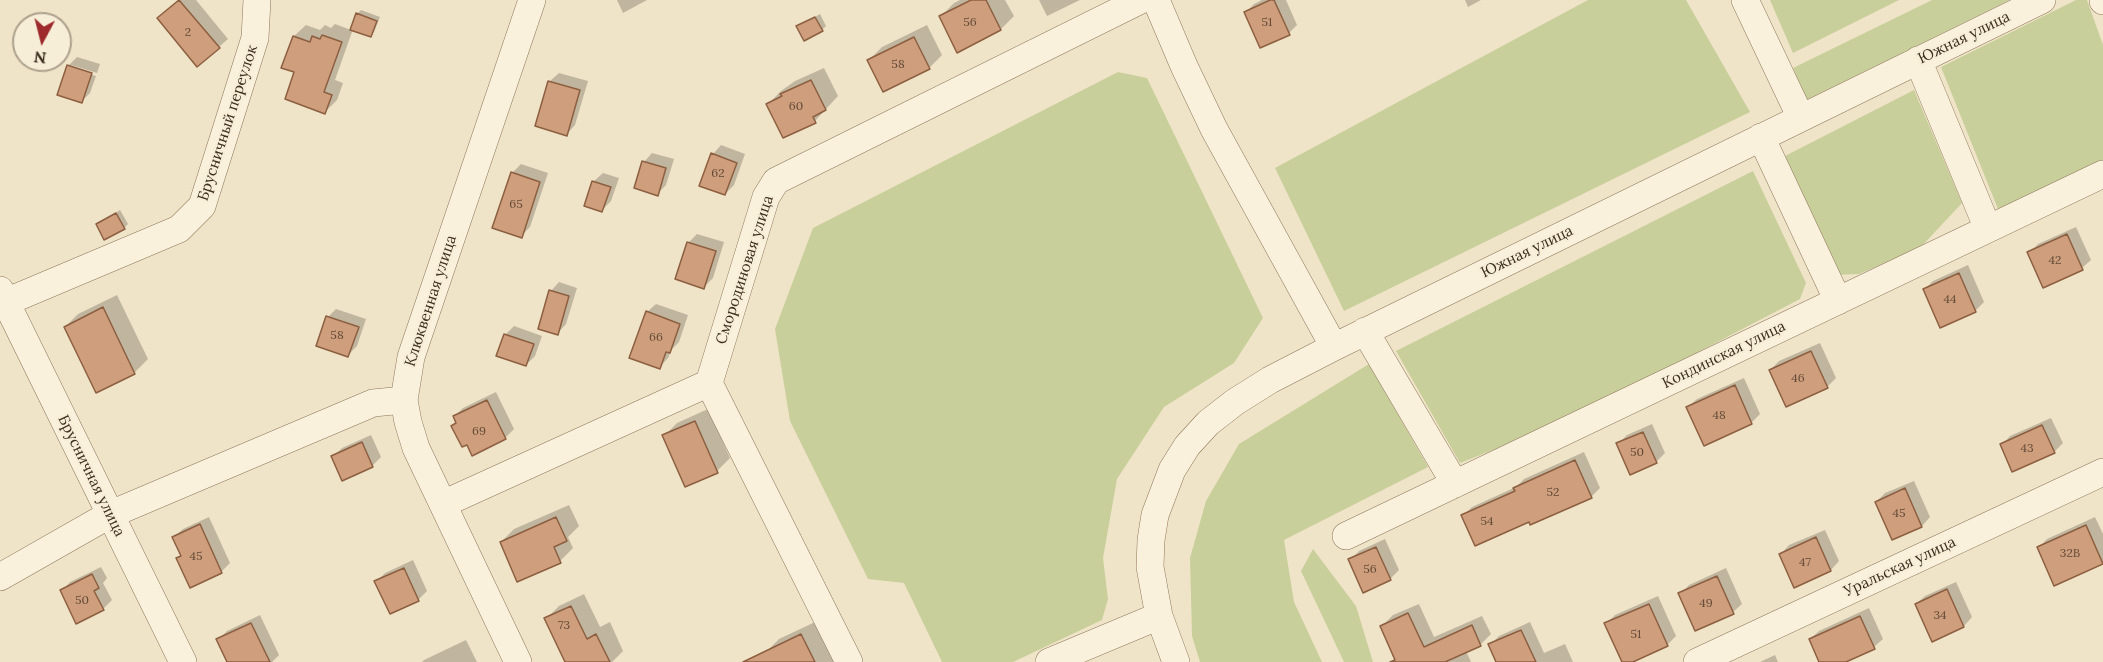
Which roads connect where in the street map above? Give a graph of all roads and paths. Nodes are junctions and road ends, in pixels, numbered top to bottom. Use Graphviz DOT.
graph roads {
  1 [pos="257,0"];
  2 [pos="532,0"];
  3 [pos="1141,0"];
  4 [pos="1156,0"];
  5 [pos="1745,0"];
  6 [pos="2042,0"];
  7 [pos="1918,60"];
  8 [pos="1801,118"];
  9 [pos="1761,137"];
  10 [pos="2103,174"];
  11 [pos="1988,229"];
  12 [pos="3,296"];
  13 [pos="1838,301"];
  14 [pos="1365,332"];
  15 [pos="1334,347"];
  16 [pos="710,383"];
  17 [pos="404,400"];
  18 [pos="2103,472"];
  19 [pos="1455,484"];
  20 [pos="442,504"];
  21 [pos="109,515"];
  22 [pos="1346,536"];
  23 [pos="0,577"];
  24 [pos="1159,616"];
  25 [pos="183,662"];
  26 [pos="518,662"];
  27 [pos="849,662"];
  28 [pos="1049,662"];
  29 [pos="1176,662"];
  30 [pos="1697,662"];
  1 -- 12 [label="street, Брусничный переулок"];
  2 -- 17 [label="street, Клюквенная улица"];
  3 -- 16 [label="street, Смородиновая улица"];
  4 -- 15 [label="street"];
  5 -- 8 [label="street"];
  6 -- 7 [label="street, Южная улица"];
  7 -- 8 [label="street, Южная улица"];
  7 -- 11 [label="street"];
  8 -- 9 [label="street, Южная улица"];
  9 -- 13 [label="street"];
  9 -- 14 [label="street, Южная улица"];
  10 -- 11 [label="street, Кондинская улица"];
  11 -- 13 [label="street, Кондинская улица"];
  12 -- 21 [label="street, Брусничная улица"];
  13 -- 19 [label="street, Кондинская улица"];
  14 -- 15 [label="street, Южная улица"];
  14 -- 19 [label="street"];
  15 -- 24 [label="street, Южная улица"];
  16 -- 20 [label="street"];
  16 -- 27 [label="street"];
  17 -- 20 [label="street, Клюквенная улица"];
  17 -- 21 [label="street"];
  18 -- 30 [label="street, Уральская улица"];
  19 -- 22 [label="street, Кондинская улица"];
  20 -- 26 [label="street, Клюквенная улица"];
  21 -- 23 [label="street"];
  21 -- 25 [label="street, Брусничная улица"];
  24 -- 28 [label="street"];
  24 -- 29 [label="street, Южная улица"];
}
